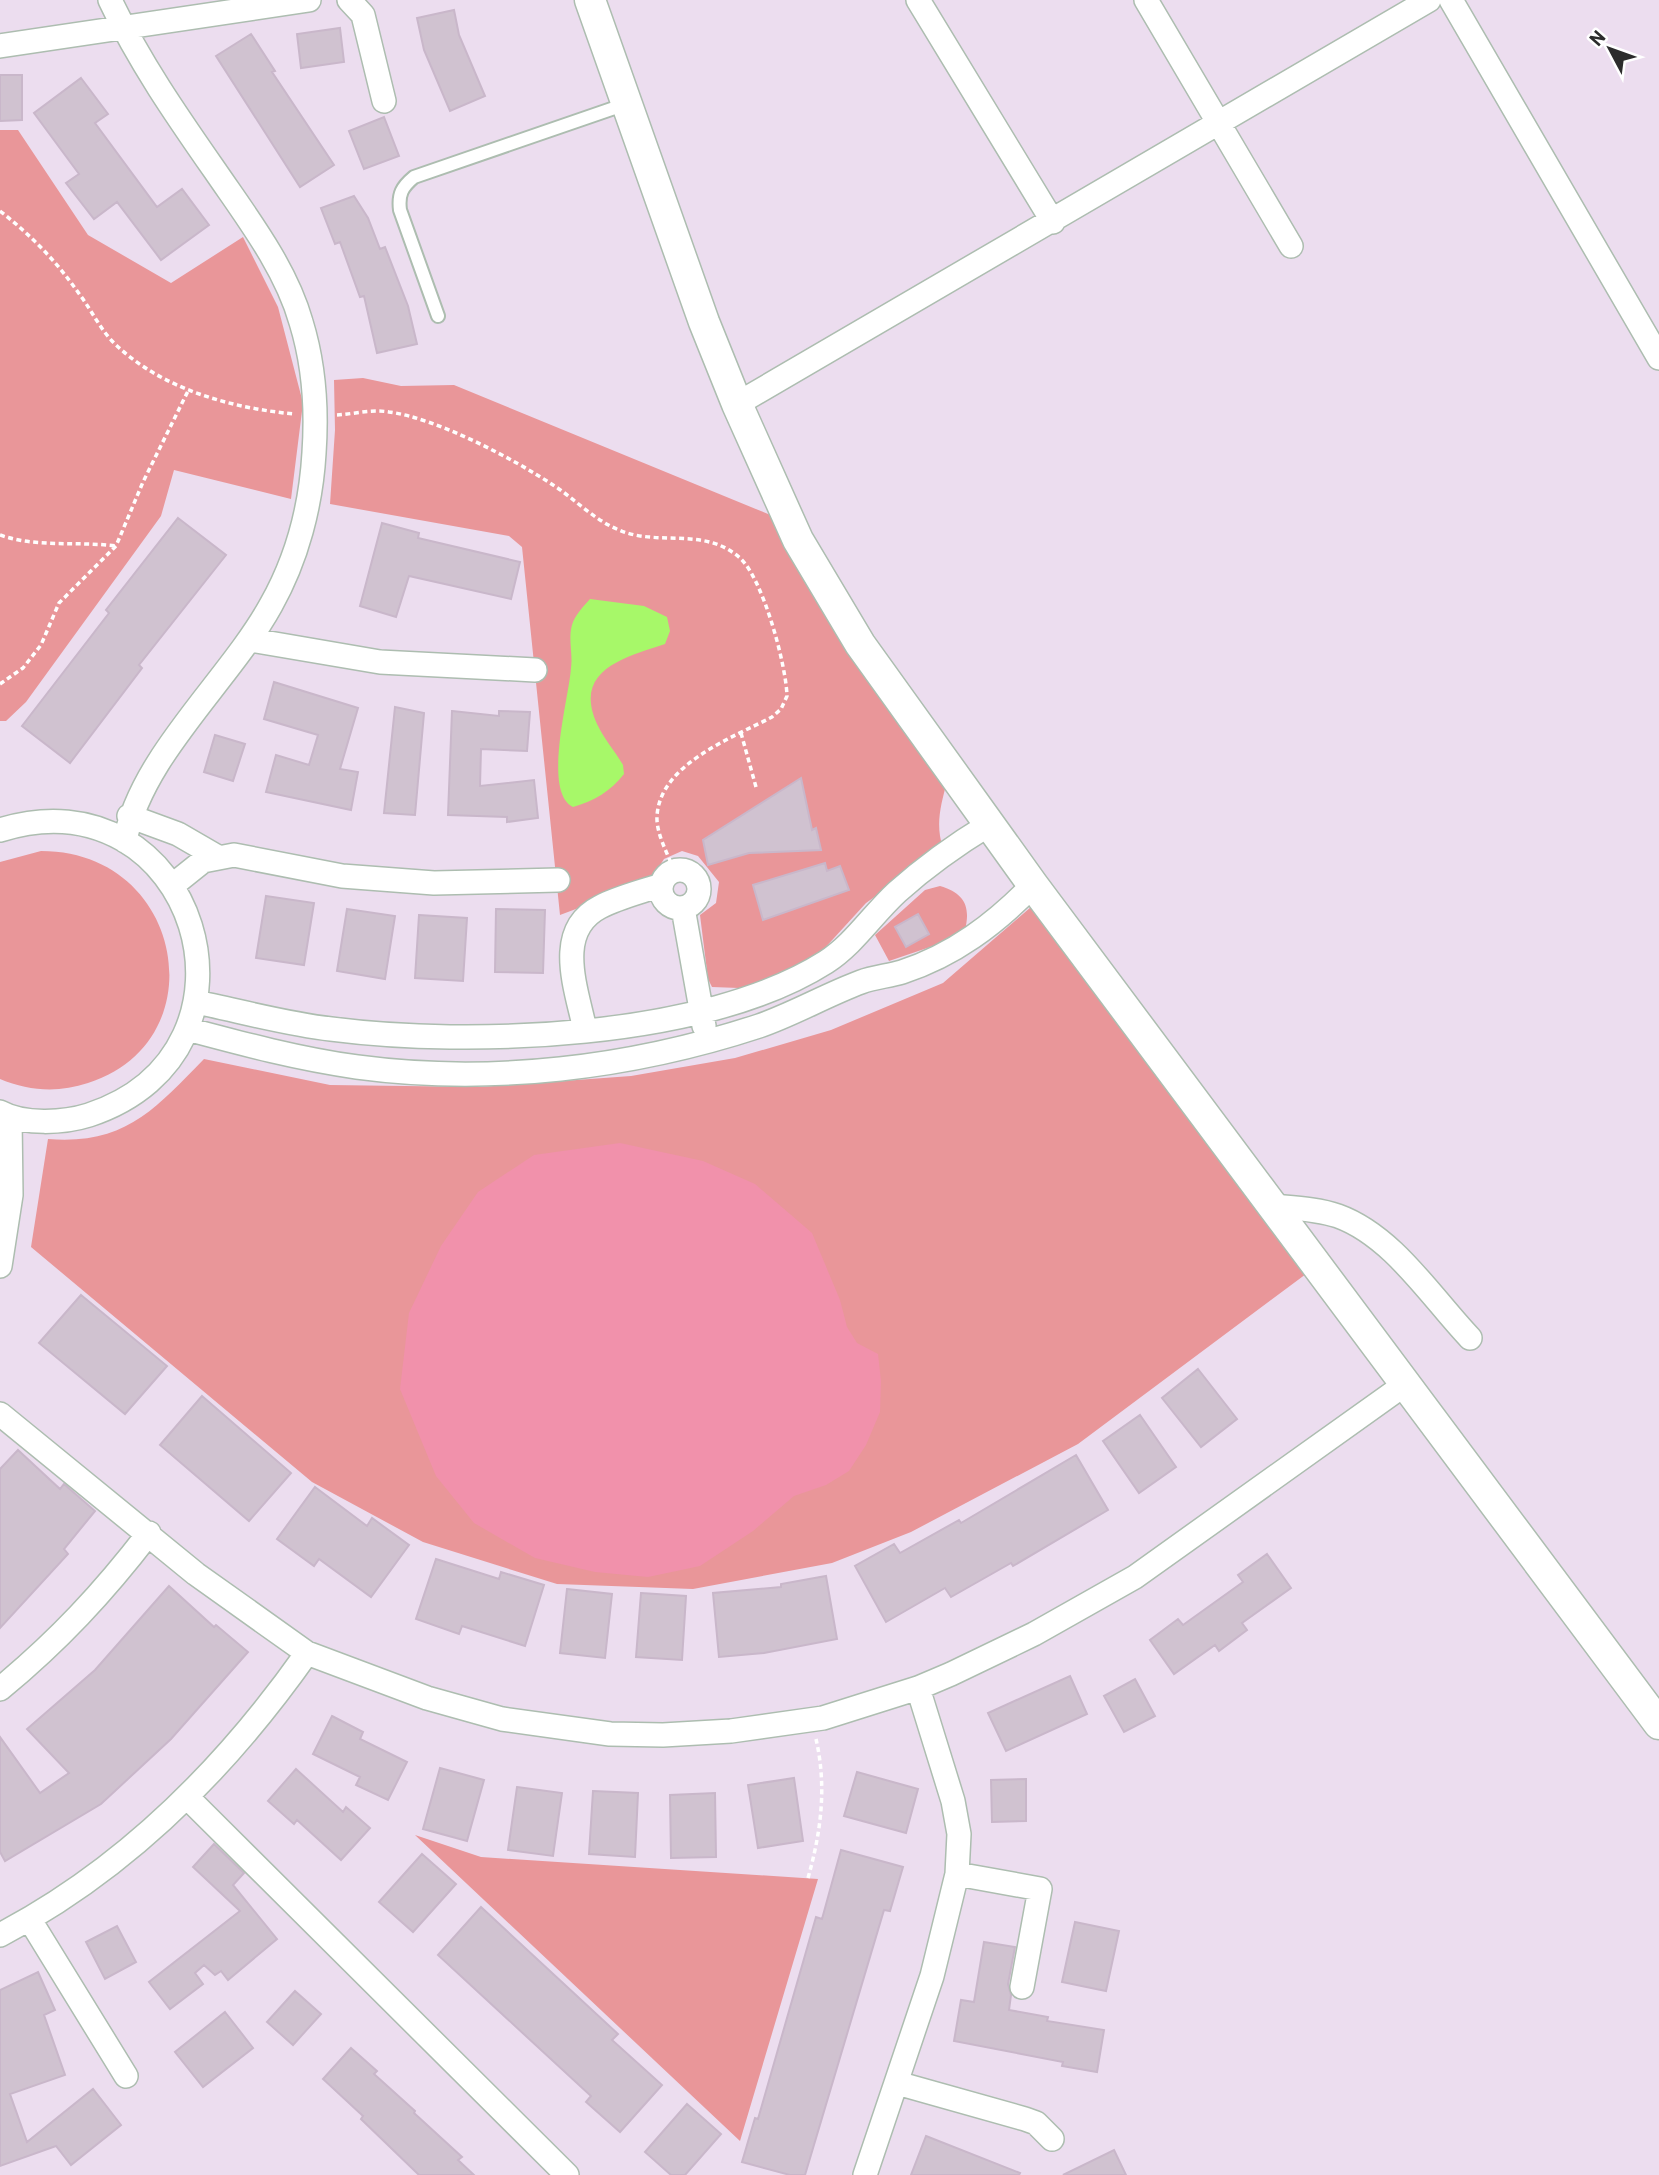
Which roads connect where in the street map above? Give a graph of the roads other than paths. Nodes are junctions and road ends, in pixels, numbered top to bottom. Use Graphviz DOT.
graph roads {
  1 [pos="110,0"];
  2 [pos="309,0"];
  3 [pos="349,0"];
  4 [pos="918,0"];
  5 [pos="1146,0"];
  6 [pos="1429,0"];
  7 [pos="1451,0"];
  8 [pos="594,1"];
  9 [pos="124,30"];
  10 [pos="0,46"];
  11 [pos="384,101"];
  12 [pos="617,107"];
  13 [pos="1219,124"];
  14 [pos="1053,222"];
  15 [pos="1291,246"];
  16 [pos="438,316"];
  17 [pos="1659,358"];
  18 [pos="737,404"];
  19 [pos="251,639"];
  20 [pos="535,670"];
  21 [pos="129,816"];
  22 [pos="990,824"];
  23 [pos="0,830"];
  24 [pos="125,841"];
  25 [pos="216,856"];
  26 [pos="667,877"];
  27 [pos="558,880"];
  28 [pos="173,885"];
  29 [pos="1033,886"];
  30 [pos="683,908"];
  31 [pos="844,950"];
  32 [pos="862,981"];
  33 [pos="196,1002"];
  34 [pos="702,1011"];
  35 [pos="187,1029"];
  36 [pos="585,1030"];
  37 [pos="707,1041"];
  38 [pos="5,1115"];
  39 [pos="1273,1206"];
  40 [pos="0,1266"];
  41 [pos="1470,1338"];
  42 [pos="1404,1385"];
  43 [pos="0,1414"];
  44 [pos="149,1533"];
  45 [pos="307,1653"];
  46 [pos="918,1688"];
  47 [pos="0,1689"];
  48 [pos="1659,1724"];
  49 [pos="188,1798"];
  50 [pos="957,1874"];
  51 [pos="30,1920"];
  52 [pos="0,1935"];
  53 [pos="1022,1987"];
  54 [pos="126,2076"];
  55 [pos="897,2083"];
  56 [pos="1052,2139"];
  57 [pos="567,2175"];
  58 [pos="865,2175"];
  1 -- 9 [label="street"];
  2 -- 9 [label="street"];
  3 -- 11 [label="street"];
  4 -- 14 [label="street"];
  5 -- 13 [label="street"];
  6 -- 13 [label="street"];
  7 -- 17 [label="street"];
  8 -- 12 [label="street"];
  9 -- 10 [label="street"];
  9 -- 19 [label="street"];
  12 -- 16 [label="lane"];
  12 -- 18 [label="street"];
  13 -- 14 [label="street"];
  13 -- 15 [label="street"];
  14 -- 18 [label="street"];
  18 -- 22 [label="street"];
  19 -- 20 [label="street"];
  19 -- 21 [label="street"];
  21 -- 24 [label="street"];
  21 -- 25 [label="street"];
  22 -- 29 [label="street"];
  22 -- 31 [label="street"];
  23 -- 24 [label="street"];
  24 -- 28 [label="street"];
  25 -- 27 [label="street"];
  25 -- 28 [label="street"];
  26 -- 30 [label="street"];
  26 -- 30 [label="street"];
  26 -- 36 [label="street"];
  28 -- 33 [label="street"];
  29 -- 32 [label="street"];
  29 -- 39 [label="street"];
  30 -- 34 [label="street"];
  31 -- 32 [label="street"];
  31 -- 34 [label="street"];
  32 -- 37 [label="street"];
  33 -- 35 [label="street"];
  33 -- 36 [label="street"];
  34 -- 36 [label="street"];
  34 -- 37 [label="street"];
  35 -- 37 [label="street"];
  35 -- 38 [label="street"];
  38 -- 40 [label="street"];
  39 -- 41 [label="street"];
  39 -- 42 [label="street"];
  42 -- 46 [label="street"];
  42 -- 48 [label="street"];
  43 -- 44 [label="street"];
  44 -- 45 [label="street"];
  44 -- 47 [label="street"];
  45 -- 46 [label="street"];
  45 -- 49 [label="street"];
  46 -- 50 [label="street"];
  49 -- 51 [label="street"];
  49 -- 57 [label="street"];
  50 -- 53 [label="street"];
  50 -- 55 [label="street"];
  51 -- 52 [label="street"];
  51 -- 54 [label="street"];
  55 -- 56 [label="street"];
  55 -- 58 [label="street"];
}
